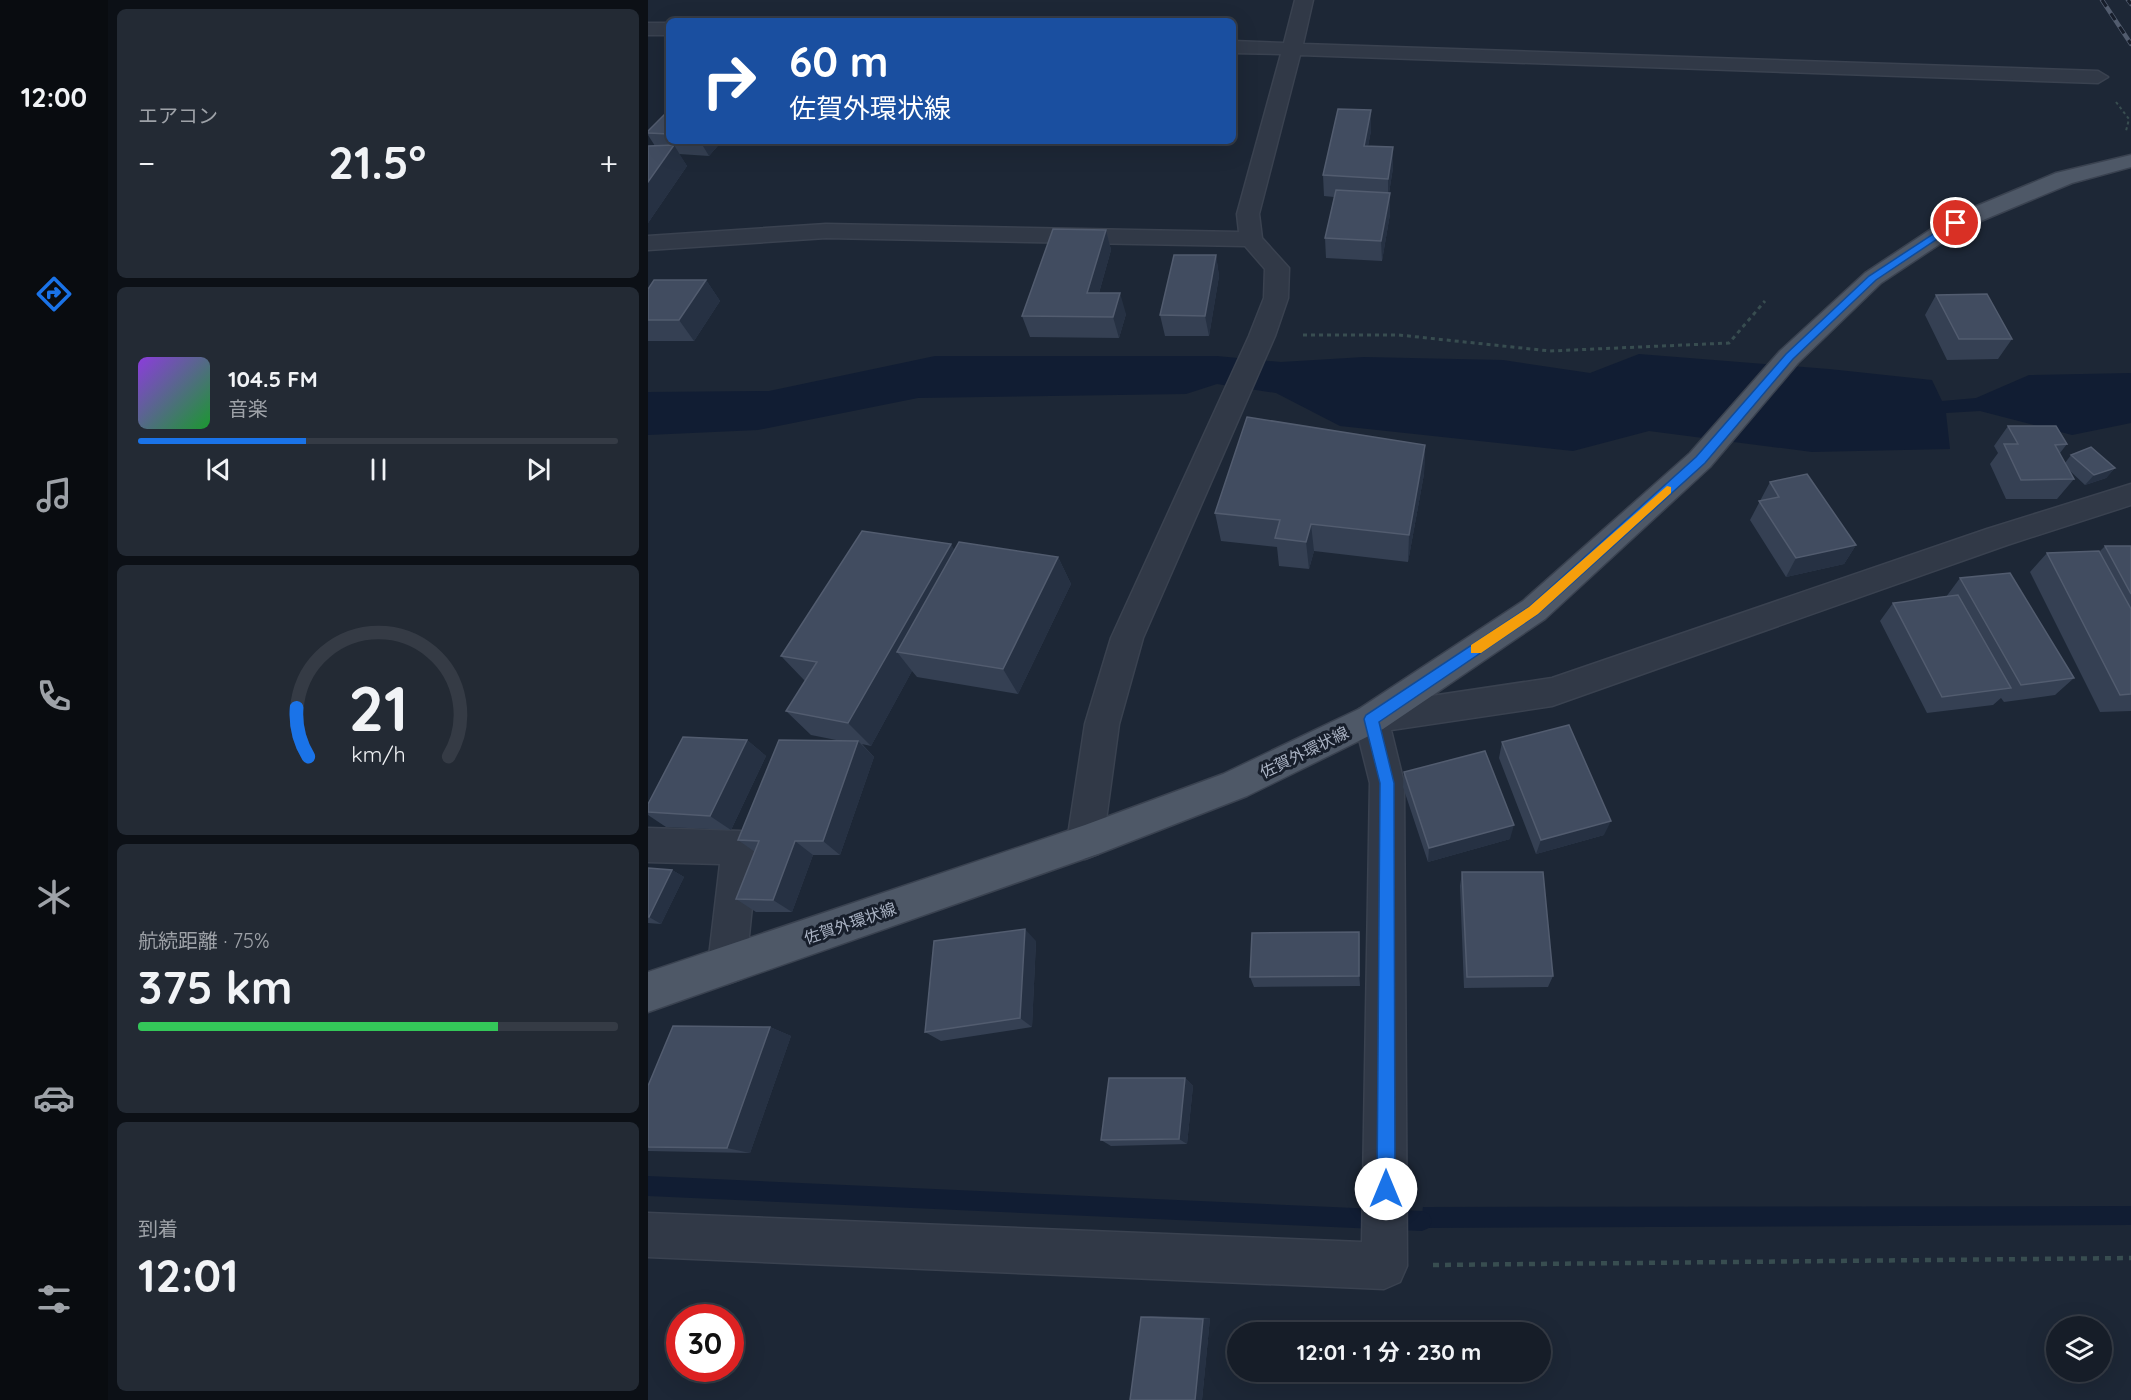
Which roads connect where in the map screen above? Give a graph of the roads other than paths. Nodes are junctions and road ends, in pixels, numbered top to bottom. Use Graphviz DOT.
graph roads {
  1 [pos="1304,0"];
  2 [pos="648,28"];
  3 [pos="666,29"];
  4 [pos="1236,47"];
  5 [pos="1292,49"];
  6 [pos="2098,77"];
  7 [pos="2131,161"];
  8 [pos="1251,238"];
  9 [pos="648,243"];
  10 [pos="2131,494"];
  11 [pos="1371,719"];
  12 [pos="1084,842"];
  13 [pos="648,845"];
  14 [pos="727,965"];
  15 [pos="648,992"];
  16 [pos="648,1235"];
  1 -- 5 [label="street"];
  2 -- 3 [label="street"];
  4 -- 5 [label="street"];
  5 -- 6 [label="street"];
  5 -- 8 [label="street"];
  7 -- 11 [label="main road, 佐賀外環状線"];
  8 -- 9 [label="street"];
  8 -- 12 [label="street"];
  10 -- 11 [label="street"];
  11 -- 12 [label="main road, 佐賀外環状線"];
  11 -- 16 [label="street"];
  12 -- 14 [label="main road, 佐賀外環状線"];
  13 -- 14 [label="street"];
  14 -- 15 [label="main road, 佐賀外環状線"];
}
